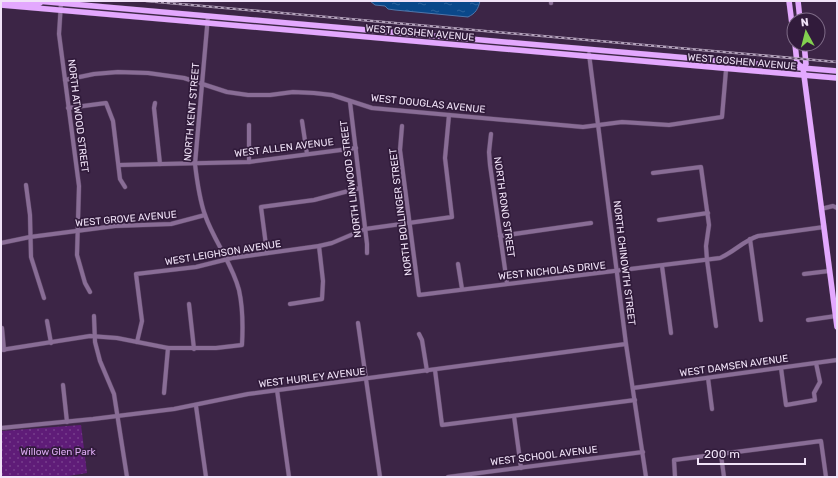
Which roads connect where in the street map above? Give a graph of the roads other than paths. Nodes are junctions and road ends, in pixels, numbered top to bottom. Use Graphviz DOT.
graph roads {
  1 [pos="37,1"];
  2 [pos="789,1"];
  3 [pos="798,1"];
  4 [pos="1,2"];
  5 [pos="42,2"];
  6 [pos="60,3"];
  7 [pos="1,5"];
  8 [pos="60,10"];
  9 [pos="790,12"];
  10 [pos="799,12"];
  11 [pos="208,16"];
  12 [pos="208,24"];
  13 [pos="459,38"];
  14 [pos="414,42"];
  15 [pos="589,50"];
  16 [pos="795,52"];
  17 [pos="805,52"];
  18 [pos="588,58"];
  19 [pos="803,68"];
  20 [pos="726,70"];
  21 [pos="837,71"];
  22 [pos="804,76"];
  23 [pos="837,78"];
  24 [pos="65,80"];
  25 [pos="202,84"];
  26 [pos="350,102"];
  27 [pos="155,103"];
  28 [pos="68,108"];
  29 [pos="449,115"];
  30 [pos="302,121"];
  31 [pos="249,125"];
  32 [pos="598,125"];
  33 [pos="402,126"];
  34 [pos="491,134"];
  35 [pos="356,148"];
  36 [pos="306,154"];
  37 [pos="250,162"];
  38 [pos="160,164"];
  39 [pos="196,164"];
  40 [pos="119,165"];
  41 [pos="653,173"];
  42 [pos="26,185"];
  43 [pos="125,187"];
  44 [pos="360,188"];
  45 [pos="837,208"];
  46 [pos="821,209"];
  47 [pos="708,213"];
  48 [pos="205,215"];
  49 [pos="659,220"];
  50 [pos="409,223"];
  51 [pos="591,223"];
  52 [pos="824,227"];
  53 [pos="366,229"];
  54 [pos="77,231"];
  55 [pos="500,236"];
  56 [pos="30,237"];
  57 [pos="750,238"];
  58 [pos="1,243"];
  59 [pos="318,246"];
  60 [pos="266,253"];
  61 [pos="367,253"];
  62 [pos="227,259"];
  63 [pos="707,260"];
  64 [pos="458,264"];
  65 [pos="662,266"];
  66 [pos="829,271"];
  67 [pos="617,272"];
  68 [pos="804,274"];
  69 [pos="507,283"];
  70 [pos="462,289"];
  71 [pos="835,291"];
  72 [pos="90,292"];
  73 [pos="419,295"];
  74 [pos="44,298"];
  75 [pos="189,304"];
  76 [pos="290,304"];
  77 [pos="94,316"];
  78 [pos="836,316"];
  79 [pos="761,320"];
  80 [pos="808,320"];
  81 [pos="47,321"];
  82 [pos="358,323"];
  83 [pos="716,326"];
  84 [pos="837,327"];
  85 [pos="2,328"];
  86 [pos="671,333"];
  87 [pos="419,334"];
  88 [pos="94,336"];
  89 [pos="138,342"];
  90 [pos="51,344"];
  91 [pos="626,344"];
  92 [pos="168,348"];
  93 [pos="194,349"];
  94 [pos="3,350"];
  95 [pos="837,360"];
  96 [pos="816,363"];
  97 [pos="780,368"];
  98 [pos="435,370"];
  99 [pos="427,371"];
  100 [pos="708,378"];
  101 [pos="366,379"];
  102 [pos="63,385"];
  103 [pos="633,388"];
  104 [pos="277,390"];
  105 [pos="164,393"];
  106 [pos="635,400"];
  107 [pos="196,406"];
  108 [pos="712,409"];
  109 [pos="118,416"];
  110 [pos="514,416"];
  111 [pos="67,422"];
  112 [pos="1,428"];
  113 [pos="643,452"];
  114 [pos="721,455"];
  115 [pos="521,468"];
  116 [pos="127,477"];
  117 [pos="206,477"];
  118 [pos="289,477"];
  119 [pos="380,477"];
  120 [pos="448,477"];
  121 [pos="646,477"];
  122 [pos="675,477"];
  123 [pos="724,477"];
  124 [pos="826,477"];
  1 -- 5 [label="main road, WEST GOSHEN AVENUE"];
  2 -- 9 [label="main road"];
  3 -- 10 [label="main road"];
  4 -- 5 [label="main road"];
  5 -- 6 [label="main road, WEST GOSHEN AVENUE"];
  6 -- 8 [label="street, NORTH ATWOOD STREET"];
  6 -- 11 [label="main road, WEST GOSHEN AVENUE"];
  7 -- 8 [label="main road, WEST GOSHEN AVENUE"];
  8 -- 12 [label="main road, WEST GOSHEN AVENUE"];
  8 -- 24 [label="street, NORTH ATWOOD STREET"];
  11 -- 12 [label="street, NORTH KENT STREET"];
  11 -- 13 [label="main road, WEST GOSHEN AVENUE"];
  12 -- 14 [label="main road, WEST GOSHEN AVENUE"];
  12 -- 25 [label="street, NORTH KENT STREET"];
  13 -- 14 [label="main road"];
  13 -- 15 [label="main road, WEST GOSHEN AVENUE"];
  14 -- 18 [label="main road, WEST GOSHEN AVENUE"];
  15 -- 18 [label="street, NORTH CHINOWTH STREET"];
  15 -- 19 [label="main road, WEST GOSHEN AVENUE"];
  16 -- 19 [label="main road"];
  17 -- 19 [label="main road"];
  18 -- 20 [label="main road, WEST GOSHEN AVENUE"];
  18 -- 32 [label="street, NORTH CHINOWTH STREET"];
  19 -- 21 [label="main road, WEST GOSHEN AVENUE"];
  19 -- 22 [label="main road"];
  20 -- 22 [label="main road, WEST GOSHEN AVENUE"];
  20 -- 32 [label="street, WEST DOUGLAS AVENUE"];
  22 -- 23 [label="main road, WEST GOSHEN AVENUE"];
  22 -- 46 [label="main road"];
  24 -- 25 [label="street, WEST DOUGLAS AVENUE"];
  24 -- 28 [label="street, NORTH ATWOOD STREET"];
  25 -- 26 [label="street, WEST DOUGLAS AVENUE"];
  25 -- 39 [label="street, NORTH KENT STREET"];
  26 -- 29 [label="street, WEST DOUGLAS AVENUE"];
  26 -- 35 [label="street, NORTH LINWOOD STREET"];
  27 -- 38 [label="street"];
  28 -- 40 [label="street"];
  28 -- 54 [label="street, NORTH ATWOOD STREET"];
  29 -- 32 [label="street, WEST DOUGLAS AVENUE"];
  29 -- 50 [label="street, WEST LEIGHSON AVENUE"];
  30 -- 36 [label="street"];
  31 -- 37 [label="street"];
  32 -- 67 [label="street, NORTH CHINOWTH STREET"];
  33 -- 50 [label="street, NORTH BOLLINGER STREET"];
  34 -- 55 [label="street, NORTH RONO STREET"];
  35 -- 36 [label="street, WEST ALLEN AVENUE"];
  35 -- 44 [label="street, NORTH LINWOOD STREET"];
  36 -- 37 [label="street, WEST ALLEN AVENUE"];
  37 -- 39 [label="street, WEST ALLEN AVENUE"];
  38 -- 39 [label="street, WEST ALLEN AVENUE"];
  38 -- 40 [label="street, WEST ALLEN AVENUE"];
  39 -- 48 [label="street, NORTH KENT STREET"];
  40 -- 43 [label="street"];
  41 -- 47 [label="street"];
  42 -- 56 [label="street"];
  44 -- 53 [label="street, NORTH LINWOOD STREET"];
  44 -- 60 [label="street"];
  45 -- 46 [label="street"];
  46 -- 52 [label="main road"];
  47 -- 49 [label="street"];
  47 -- 63 [label="street"];
  48 -- 54 [label="street, WEST GROVE AVENUE"];
  48 -- 62 [label="street, NORTH KENT STREET"];
  50 -- 53 [label="street, WEST LEIGHSON AVENUE"];
  50 -- 73 [label="street, NORTH BOLLINGER STREET"];
  51 -- 55 [label="street"];
  52 -- 57 [label="street, WEST NICHOLAS DRIVE"];
  52 -- 66 [label="main road"];
  53 -- 59 [label="street, WEST LEIGHSON AVENUE"];
  53 -- 61 [label="street, NORTH LINWOOD STREET"];
  54 -- 56 [label="street, WEST GROVE AVENUE"];
  54 -- 72 [label="street, NORTH ATWOOD STREET"];
  55 -- 69 [label="street, NORTH RONO STREET"];
  56 -- 58 [label="street, WEST GROVE AVENUE"];
  56 -- 74 [label="street"];
  57 -- 63 [label="street, WEST NICHOLAS DRIVE"];
  57 -- 79 [label="street"];
  59 -- 60 [label="street, WEST LEIGHSON AVENUE"];
  59 -- 76 [label="street"];
  60 -- 62 [label="street, WEST LEIGHSON AVENUE"];
  62 -- 89 [label="street, WEST LEIGHSON AVENUE"];
  62 -- 93 [label="street, NORTH KENT STREET"];
  63 -- 65 [label="street, WEST NICHOLAS DRIVE"];
  63 -- 83 [label="street"];
  64 -- 70 [label="street"];
  65 -- 67 [label="street, WEST NICHOLAS DRIVE"];
  65 -- 86 [label="street"];
  66 -- 68 [label="street"];
  66 -- 71 [label="main road"];
  67 -- 69 [label="street, WEST NICHOLAS DRIVE"];
  67 -- 91 [label="street, NORTH CHINOWTH STREET"];
  69 -- 70 [label="street, WEST NICHOLAS DRIVE"];
  70 -- 73 [label="street, WEST NICHOLAS DRIVE"];
  71 -- 78 [label="main road"];
  75 -- 93 [label="street"];
  77 -- 88 [label="street"];
  78 -- 80 [label="street"];
  78 -- 84 [label="main road"];
  81 -- 90 [label="street"];
  82 -- 101 [label="street"];
  85 -- 94 [label="street"];
  87 -- 99 [label="street"];
  88 -- 89 [label="street"];
  88 -- 90 [label="street"];
  88 -- 109 [label="street"];
  89 -- 92 [label="street"];
  90 -- 94 [label="street"];
  91 -- 98 [label="street, WEST HURLEY AVENUE"];
  91 -- 103 [label="street, NORTH CHINOWTH STREET"];
  92 -- 93 [label="street"];
  92 -- 105 [label="street"];
  95 -- 96 [label="street, WEST DAMSEN AVENUE"];
  96 -- 97 [label="street, WEST DAMSEN AVENUE"];
  96 -- 97 [label="street"];
  97 -- 100 [label="street, WEST DAMSEN AVENUE"];
  98 -- 99 [label="street, WEST HURLEY AVENUE"];
  98 -- 110 [label="street"];
  99 -- 101 [label="street, WEST HURLEY AVENUE"];
  100 -- 103 [label="street, WEST DAMSEN AVENUE"];
  100 -- 108 [label="street"];
  101 -- 104 [label="street, WEST HURLEY AVENUE"];
  101 -- 119 [label="street"];
  102 -- 111 [label="street"];
  103 -- 106 [label="street, NORTH CHINOWTH STREET"];
  104 -- 107 [label="street, WEST HURLEY AVENUE"];
  104 -- 118 [label="street"];
  106 -- 110 [label="street"];
  106 -- 113 [label="street, NORTH CHINOWTH STREET"];
  107 -- 109 [label="street, WEST HURLEY AVENUE"];
  107 -- 117 [label="street"];
  109 -- 111 [label="street, WEST HURLEY AVENUE"];
  109 -- 116 [label="street"];
  110 -- 115 [label="street"];
  111 -- 112 [label="street, WEST HURLEY AVENUE"];
  113 -- 115 [label="street, WEST SCHOOL AVENUE"];
  113 -- 121 [label="street, NORTH CHINOWTH STREET"];
  114 -- 122 [label="street"];
  114 -- 123 [label="street"];
  114 -- 124 [label="street"];
  115 -- 120 [label="street, WEST SCHOOL AVENUE"];
}
